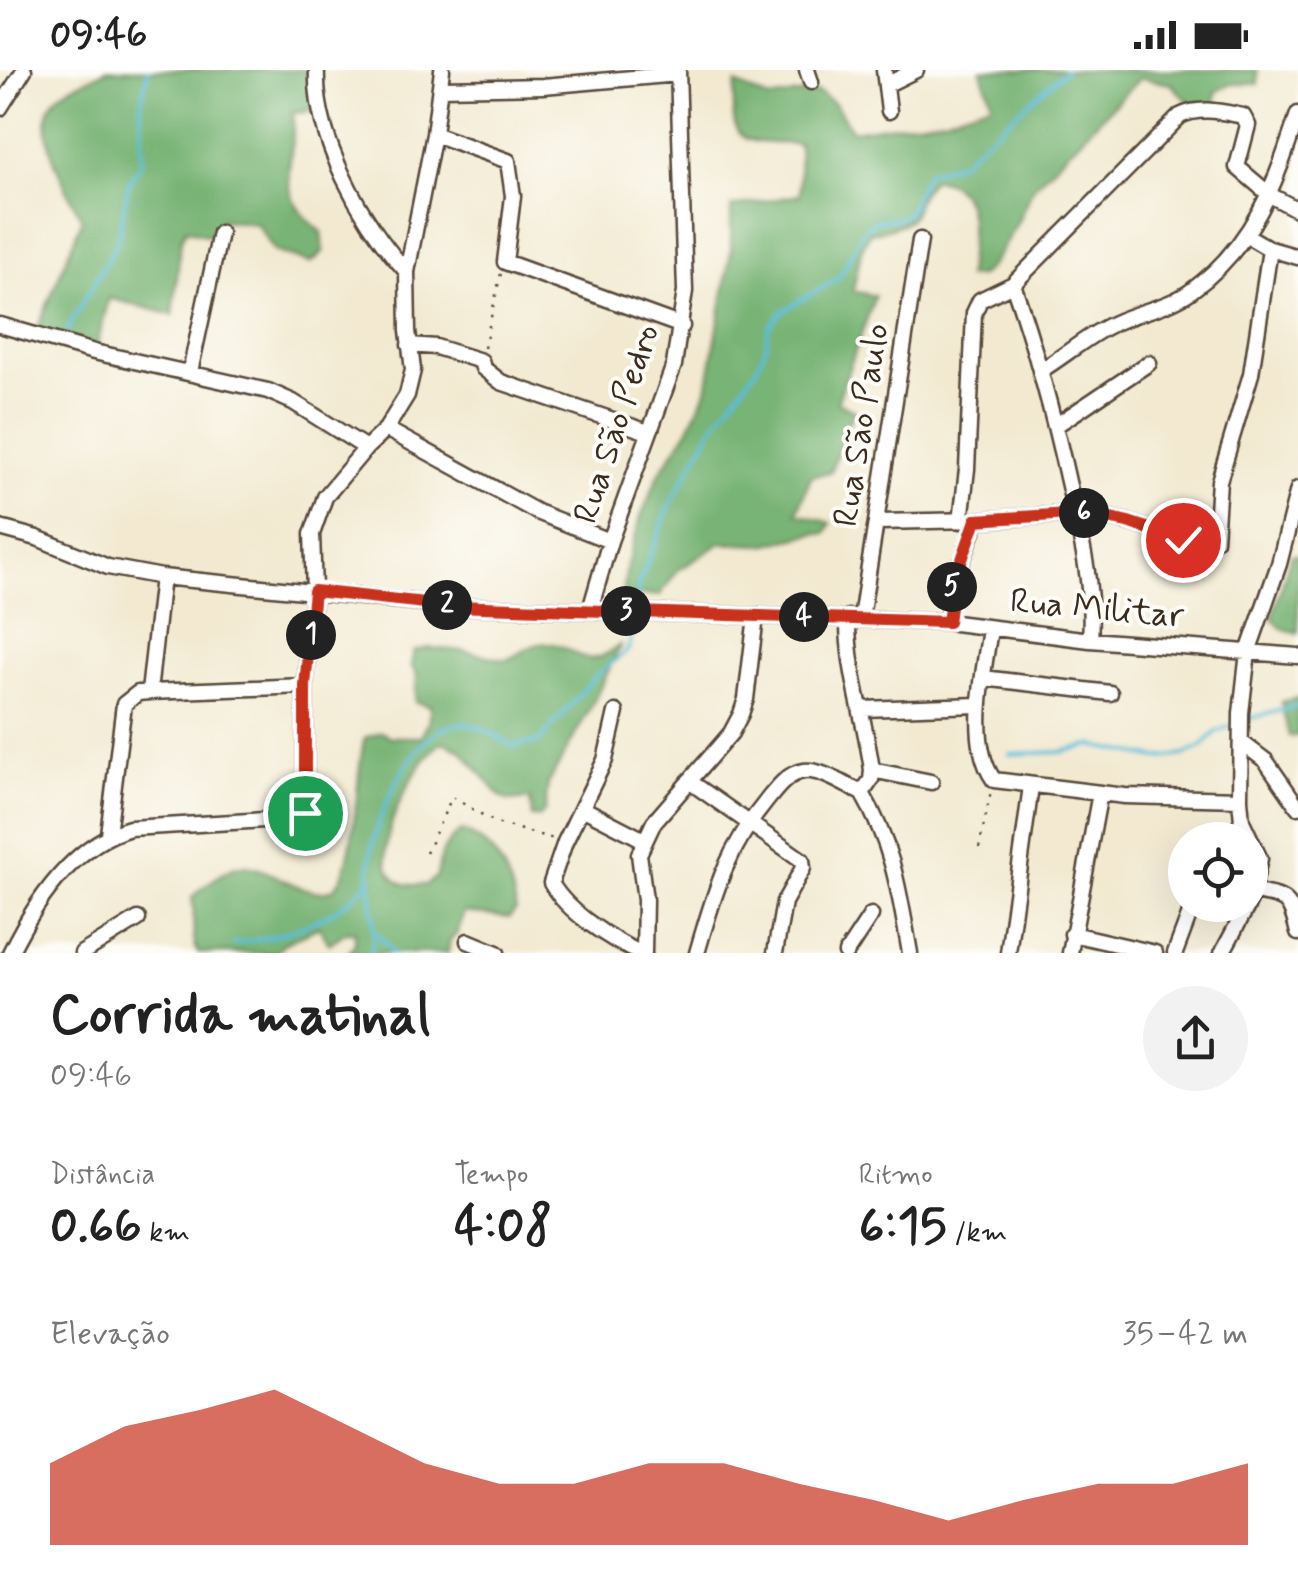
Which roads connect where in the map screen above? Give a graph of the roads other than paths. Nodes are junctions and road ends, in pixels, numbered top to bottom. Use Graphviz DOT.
graph roads {
  1 [pos="24,70"];
  2 [pos="316,70"];
  3 [pos="442,70"];
  4 [pos="916,70"];
  5 [pos="678,72"];
  6 [pos="643,73"];
  7 [pos="885,77"];
  8 [pos="441,88"];
  9 [pos="0,108"];
  10 [pos="888,111"];
  11 [pos="1298,114"];
  12 [pos="434,134"];
  13 [pos="1270,195"];
  14 [pos="1298,210"];
  15 [pos="220,233"];
  16 [pos="1246,235"];
  17 [pos="920,240"];
  18 [pos="1270,248"];
  19 [pos="1298,257"];
  20 [pos="407,272"];
  21 [pos="1013,284"];
  22 [pos="0,325"];
  23 [pos="682,326"];
  24 [pos="409,345"];
  25 [pos="1148,363"];
  26 [pos="1040,371"];
  27 [pos="190,372"];
  28 [pos="1056,426"];
  29 [pos="386,429"];
  30 [pos="648,432"];
  31 [pos="366,448"];
  32 [pos="1298,489"];
  33 [pos="1075,513"];
  34 [pos="969,520"];
  35 [pos="878,522"];
  36 [pos="0,528"];
  37 [pos="610,541"];
  38 [pos="162,577"];
  39 [pos="314,591"];
  40 [pos="590,610"];
  41 [pos="756,616"];
  42 [pos="854,618"];
  43 [pos="948,622"];
  44 [pos="990,629"];
  45 [pos="1090,640"];
  46 [pos="1248,652"];
  47 [pos="1298,656"];
  48 [pos="983,678"];
  49 [pos="305,686"];
  50 [pos="150,692"];
  51 [pos="1110,693"];
  52 [pos="978,705"];
  53 [pos="862,709"];
  54 [pos="616,712"];
  55 [pos="1241,736"];
  56 [pos="872,770"];
  57 [pos="689,780"];
  58 [pos="931,782"];
  59 [pos="1031,786"];
  60 [pos="862,793"];
  61 [pos="1100,793"];
  62 [pos="1240,800"];
  63 [pos="1298,807"];
  64 [pos="582,808"];
  65 [pos="1242,821"];
  66 [pos="747,824"];
  67 [pos="108,834"];
  68 [pos="644,840"];
  69 [pos="1268,897"];
  70 [pos="871,915"];
  71 [pos="138,919"];
  72 [pos="1187,922"];
  73 [pos="1239,922"];
  74 [pos="1298,933"];
  75 [pos="1072,934"];
  76 [pos="468,941"];
  77 [pos="10,953"];
  78 [pos="82,953"];
  79 [pos="497,953"];
  80 [pos="642,953"];
  81 [pos="697,953"];
  82 [pos="775,953"];
  83 [pos="846,953"];
  84 [pos="910,953"];
  85 [pos="1008,953"];
  86 [pos="1070,953"];
  87 [pos="1155,953"];
  88 [pos="1175,953"];
  89 [pos="1222,953"];
  1 -- 9 [label="street"];
  2 -- 20 [label="street"];
  3 -- 8 [label="street"];
  4 -- 7 [label="street"];
  5 -- 6 [label="street"];
  5 -- 23 [label="street, Rua São Pedro"];
  6 -- 8 [label="street"];
  7 -- 10 [label="street"];
  8 -- 12 [label="street"];
  11 -- 13 [label="street"];
  12 -- 20 [label="street"];
  12 -- 23 [label="street"];
  13 -- 14 [label="street"];
  13 -- 16 [label="street"];
  13 -- 21 [label="street"];
  15 -- 27 [label="street"];
  16 -- 18 [label="street"];
  16 -- 26 [label="street"];
  17 -- 35 [label="street, Rua São Paulo"];
  18 -- 19 [label="street"];
  18 -- 33 [label="street"];
  20 -- 24 [label="street"];
  21 -- 26 [label="street"];
  21 -- 34 [label="street"];
  22 -- 27 [label="street"];
  23 -- 30 [label="street, Rua São Pedro"];
  24 -- 29 [label="street"];
  24 -- 30 [label="street"];
  25 -- 28 [label="street"];
  26 -- 28 [label="street"];
  27 -- 31 [label="street"];
  28 -- 33 [label="street"];
  29 -- 31 [label="street"];
  29 -- 37 [label="street"];
  30 -- 37 [label="street, Rua São Pedro"];
  31 -- 39 [label="street"];
  32 -- 46 [label="street"];
  33 -- 34 [label="street"];
  33 -- 45 [label="street"];
  34 -- 35 [label="street"];
  34 -- 43 [label="street"];
  35 -- 42 [label="street, Rua São Paulo"];
  36 -- 38 [label="street, Rua Militar"];
  37 -- 40 [label="street, Rua São Pedro"];
  38 -- 39 [label="street, Rua Militar"];
  38 -- 50 [label="street"];
  39 -- 40 [label="street, Rua Militar"];
  39 -- 49 [label="street"];
  40 -- 41 [label="street, Rua Militar"];
  41 -- 42 [label="street, Rua Militar"];
  41 -- 57 [label="street"];
  42 -- 43 [label="street, Rua Militar"];
  42 -- 53 [label="street, Rua São Paulo"];
  43 -- 44 [label="street, Rua Militar"];
  44 -- 45 [label="street, Rua Militar"];
  44 -- 48 [label="street"];
  45 -- 46 [label="street, Rua Militar"];
  46 -- 47 [label="street, Rua Militar"];
  46 -- 55 [label="street"];
  48 -- 51 [label="street"];
  48 -- 52 [label="street"];
  49 -- 50 [label="street"];
  49 -- 67 [label="street"];
  50 -- 67 [label="street"];
  52 -- 53 [label="street"];
  52 -- 59 [label="street"];
  53 -- 56 [label="street, Rua São Paulo"];
  54 -- 64 [label="street"];
  55 -- 62 [label="street"];
  55 -- 63 [label="street"];
  56 -- 58 [label="street"];
  56 -- 60 [label="street"];
  57 -- 66 [label="street"];
  57 -- 68 [label="street"];
  59 -- 61 [label="street"];
  59 -- 85 [label="street"];
  60 -- 66 [label="street"];
  60 -- 84 [label="street"];
  61 -- 62 [label="street"];
  61 -- 75 [label="street"];
  62 -- 65 [label="street"];
  64 -- 68 [label="street"];
  64 -- 80 [label="street"];
  66 -- 81 [label="street"];
  66 -- 82 [label="street"];
  67 -- 77 [label="street"];
  68 -- 80 [label="street"];
  69 -- 74 [label="street"];
  70 -- 83 [label="street"];
  71 -- 78 [label="street"];
  72 -- 88 [label="street"];
  73 -- 89 [label="street"];
  75 -- 86 [label="street"];
  75 -- 87 [label="street"];
  76 -- 79 [label="street"];
}
